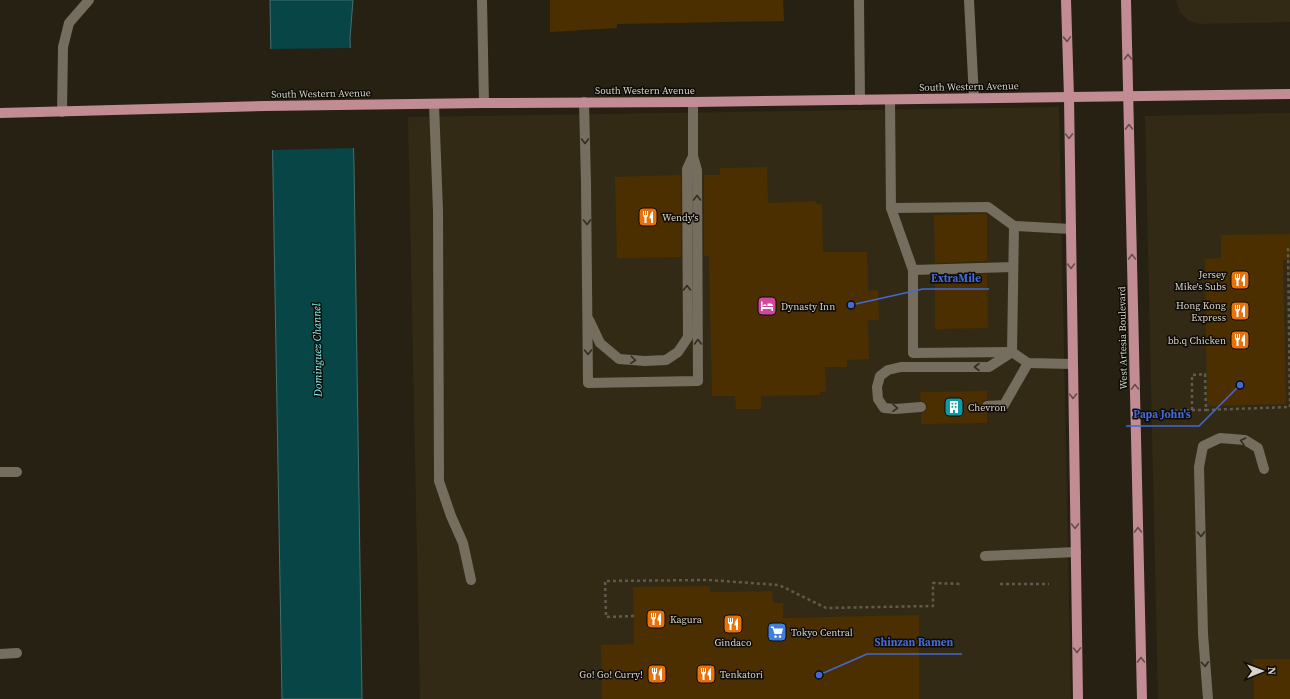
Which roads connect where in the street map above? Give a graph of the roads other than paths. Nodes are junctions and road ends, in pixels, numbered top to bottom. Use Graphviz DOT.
graph roads {
  1 [pos="90,0"];
  2 [pos="482,0"];
  3 [pos="859,0"];
  4 [pos="969,0"];
  5 [pos="1066,0"];
  6 [pos="1126,0"];
  7 [pos="1290,94"];
  8 [pos="1128,96"];
  9 [pos="1069,97"];
  10 [pos="974,98"];
  11 [pos="860,100"];
  12 [pos="890,100"];
  13 [pos="584,102"];
  14 [pos="692,102"];
  15 [pos="484,103"];
  16 [pos="434,104"];
  17 [pos="62,112"];
  18 [pos="0,113"];
  19 [pos="693,156"];
  20 [pos="891,208"];
  21 [pos="1014,226"];
  22 [pos="1071,229"];
  23 [pos="1013,267"];
  24 [pos="913,270"];
  25 [pos="588,318"];
  26 [pos="1012,352"];
  27 [pos="1028,363"];
  28 [pos="1072,364"];
  29 [pos="987,406"];
  30 [pos="921,407"];
  31 [pos="1264,469"];
  32 [pos="0,472"];
  33 [pos="17,472"];
  34 [pos="1076,552"];
  35 [pos="985,556"];
  36 [pos="471,580"];
  37 [pos="17,653"];
  38 [pos="0,654"];
  39 [pos="1078,699"];
  40 [pos="1142,699"];
  41 [pos="1208,699"];
  1 -- 17 [label="lane"];
  2 -- 15 [label="lane"];
  3 -- 11 [label="lane"];
  4 -- 10 [label="lane"];
  5 -- 9 [label="main road, one-way"];
  8 -- 6 [label="main road, West Artesia Boulevard, one-way"];
  7 -- 8 [label="main road, South Western Avenue"];
  8 -- 9 [label="main road, South Western Avenue"];
  40 -- 8 [label="main road, West Artesia Boulevard, one-way"];
  9 -- 10 [label="main road, South Western Avenue"];
  9 -- 22 [label="main road, one-way"];
  10 -- 12 [label="main road, South Western Avenue"];
  11 -- 12 [label="main road, South Western Avenue"];
  11 -- 14 [label="main road, South Western Avenue"];
  12 -- 20 [label="lane"];
  13 -- 14 [label="main road, South Western Avenue"];
  13 -- 15 [label="main road, South Western Avenue"];
  13 -- 25 [label="lane, one-way"];
  14 -- 19 [label="lane"];
  15 -- 16 [label="main road, South Western Avenue"];
  16 -- 17 [label="main road, South Western Avenue"];
  16 -- 36 [label="lane"];
  17 -- 18 [label="main road, South Western Avenue"];
  25 -- 19 [label="lane, one-way"];
  25 -- 19 [label="lane, one-way"];
  20 -- 21 [label="lane"];
  20 -- 24 [label="lane"];
  21 -- 22 [label="lane"];
  21 -- 23 [label="lane"];
  22 -- 28 [label="main road, one-way"];
  23 -- 24 [label="lane"];
  23 -- 26 [label="lane"];
  24 -- 26 [label="lane"];
  26 -- 27 [label="lane"];
  26 -- 30 [label="lane, one-way"];
  27 -- 28 [label="lane"];
  27 -- 29 [label="lane"];
  28 -- 34 [label="main road, one-way"];
  31 -- 41 [label="lane, one-way"];
  32 -- 33 [label="lane"];
  34 -- 35 [label="lane"];
  34 -- 39 [label="main road, one-way"];
  37 -- 38 [label="lane"];
}
